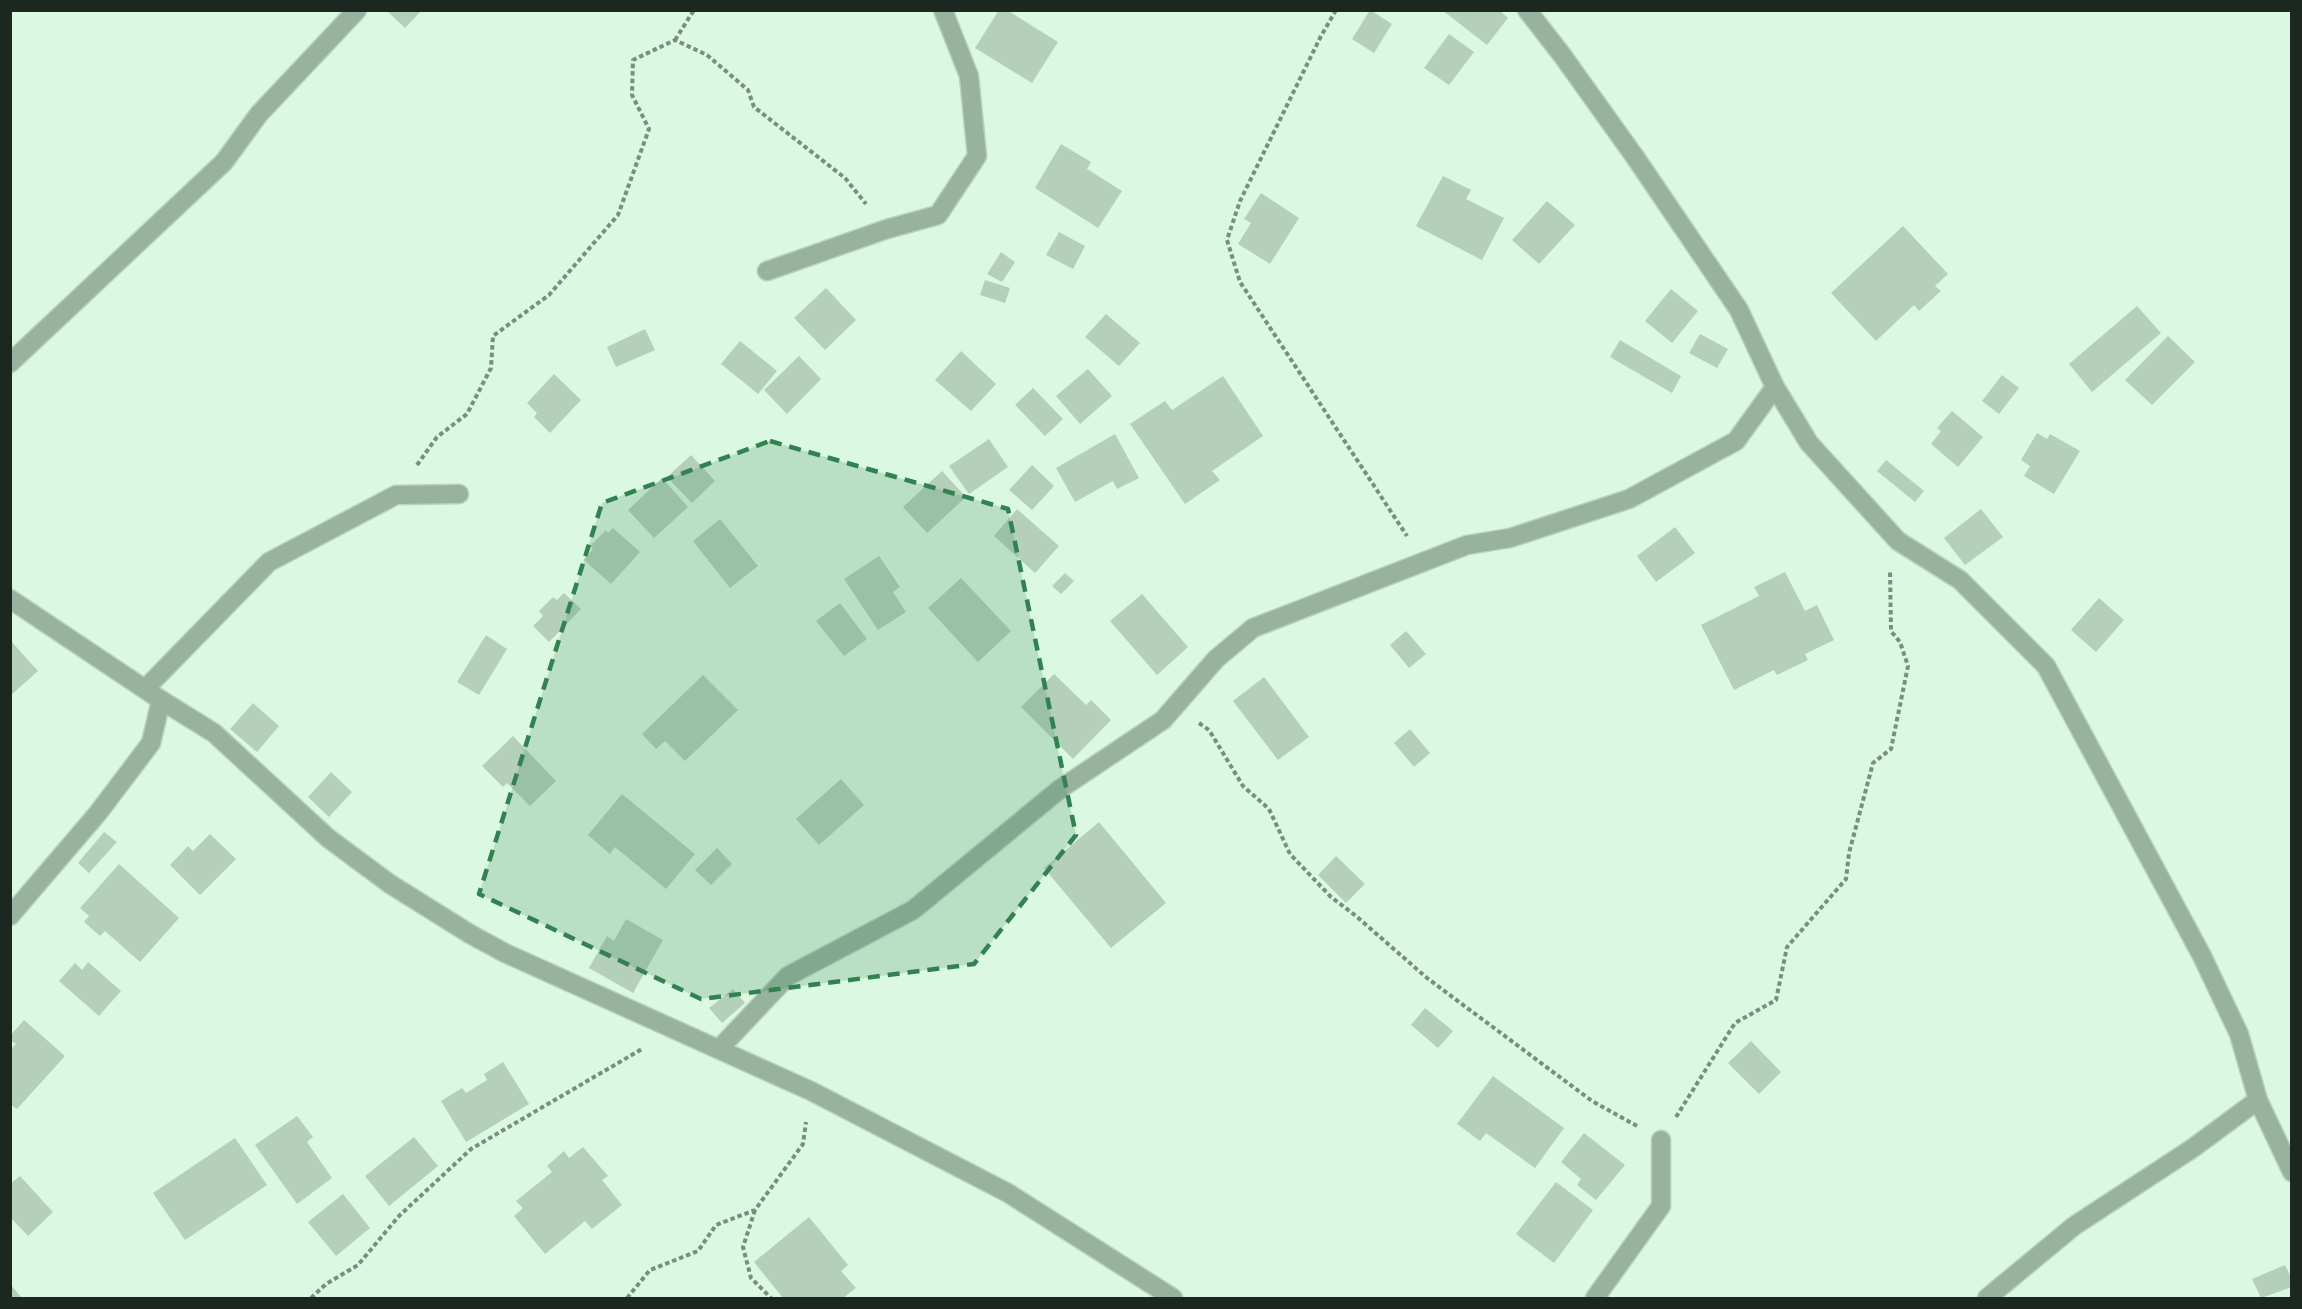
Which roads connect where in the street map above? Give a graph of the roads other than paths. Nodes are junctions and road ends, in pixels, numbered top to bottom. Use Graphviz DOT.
graph roads {
  1 [pos="357,10"];
  2 [pos="943,10"];
  3 [pos="1527,10"];
  4 [pos="767,271"];
  5 [pos="10,363"];
  6 [pos="1775,387"];
  7 [pos="459,494"];
  8 [pos="10,599"];
  9 [pos="146,689"];
  10 [pos="160,700"];
  11 [pos="10,916"];
  12 [pos="719,1049"];
  13 [pos="2258,1100"];
  14 [pos="1661,1140"];
  15 [pos="2292,1172"];
  16 [pos="1173,1299"];
  17 [pos="1595,1299"];
  18 [pos="1987,1299"];
  1 -- 5 [label="street"];
  2 -- 4 [label="street"];
  3 -- 6 [label="street"];
  6 -- 12 [label="street"];
  6 -- 13 [label="street"];
  7 -- 9 [label="street"];
  8 -- 9 [label="street"];
  9 -- 10 [label="street"];
  10 -- 11 [label="street"];
  10 -- 12 [label="street"];
  12 -- 16 [label="street"];
  13 -- 15 [label="street"];
  13 -- 18 [label="street"];
  14 -- 17 [label="street"];
}
